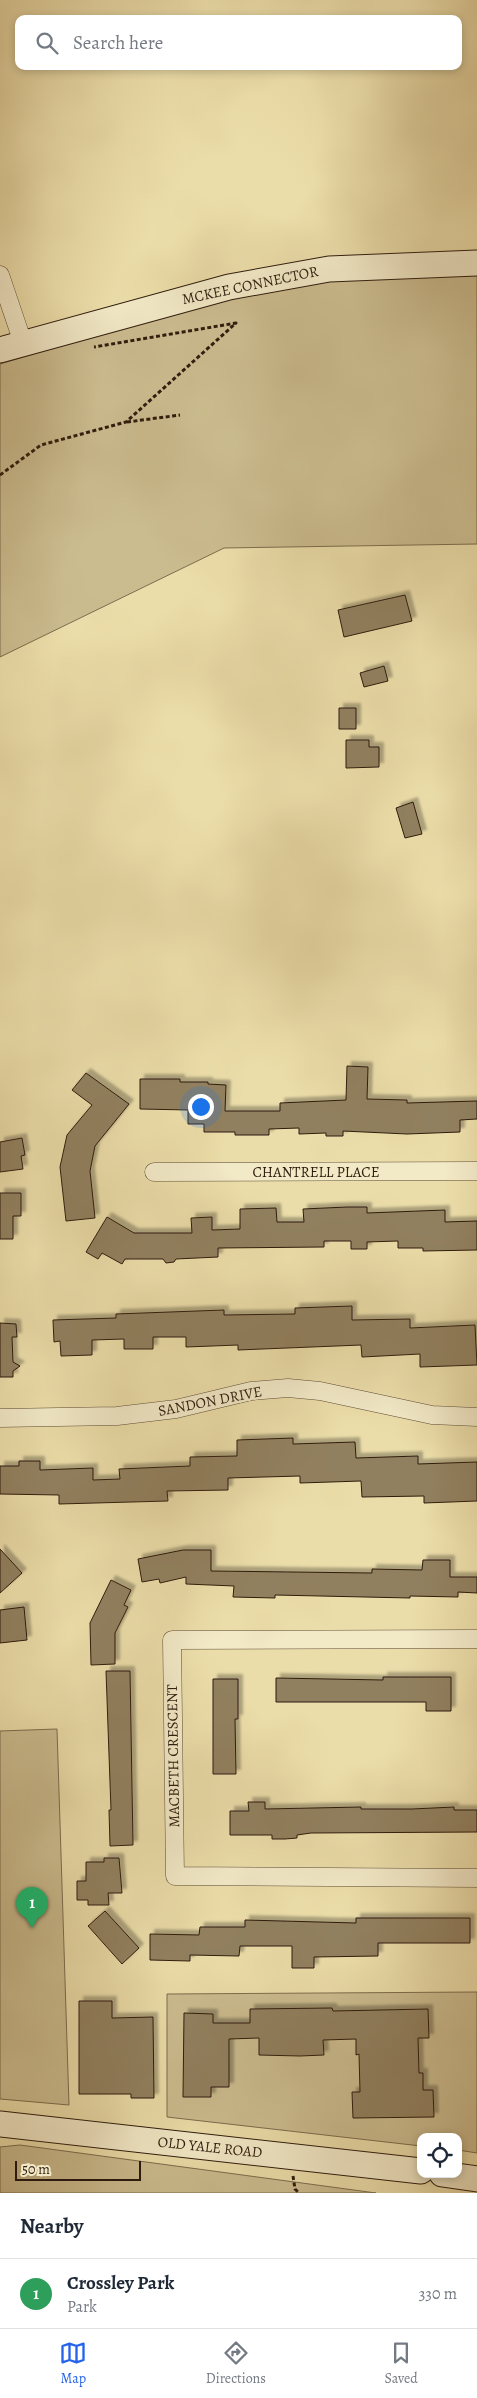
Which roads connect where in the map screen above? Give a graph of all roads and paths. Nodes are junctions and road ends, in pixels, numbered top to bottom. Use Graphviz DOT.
graph roads {
  1 [pos="477,264"];
  2 [pos="0,275"];
  3 [pos="11,346"];
  4 [pos="86,349"];
  5 [pos="180,415"];
  6 [pos="126,422"];
  7 [pos="0,475"];
  8 [pos="477,1171"];
  9 [pos="154,1172"];
  10 [pos="477,1417"];
  11 [pos="0,1418"];
  12 [pos="477,1639"];
  13 [pos="477,1878"];
  14 [pos="0,2124"];
  15 [pos="417,2171"];
  16 [pos="462,2177"];
  17 [pos="477,2180"];
  1 -- 3 [label="main road, MCKEE CONNECTOR"];
  2 -- 3 [label="street"];
  4 -- 6 [label="path"];
  5 -- 6 [label="path"];
  6 -- 7 [label="path"];
  8 -- 9 [label="street, CHANTRELL PLACE"];
  10 -- 11 [label="street, SANDON DRIVE"];
  12 -- 13 [label="street, MACBETH CRESCENT"];
  14 -- 15 [label="main road, OLD YALE ROAD"];
  16 -- 17 [label="main road"];
}
